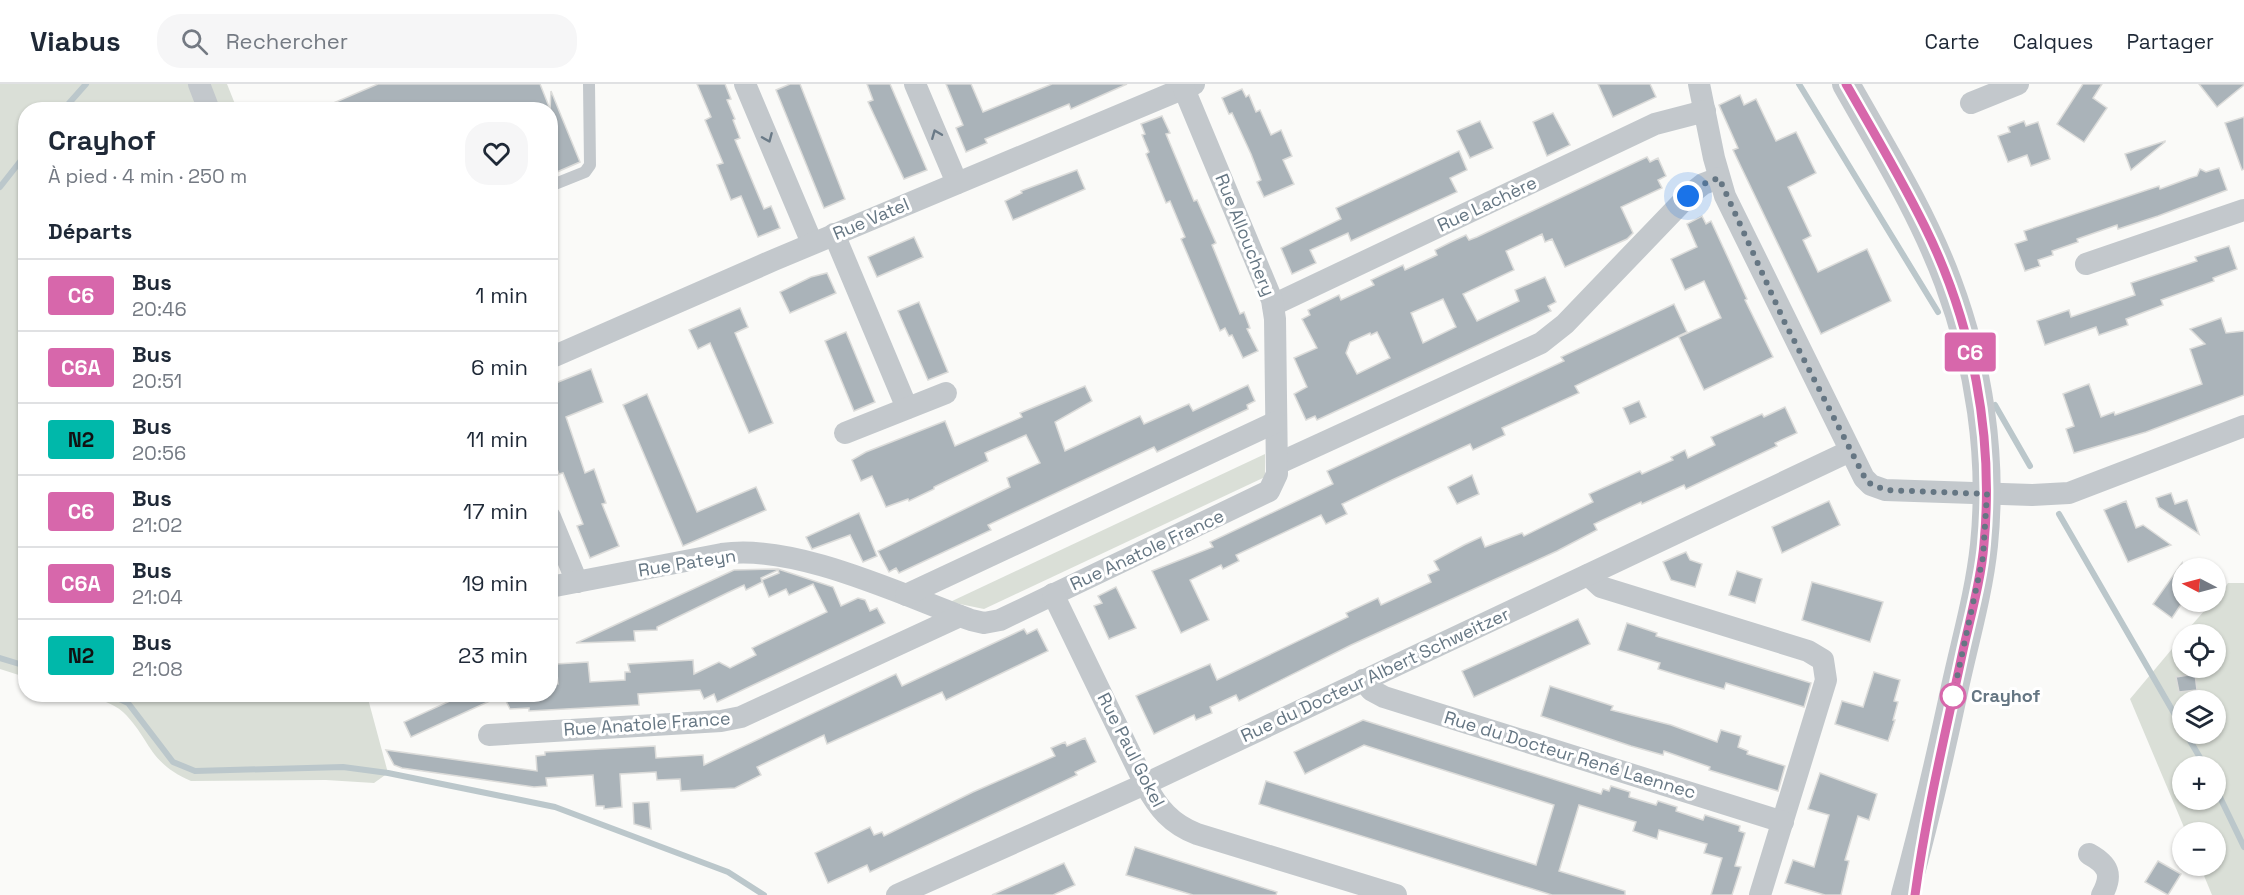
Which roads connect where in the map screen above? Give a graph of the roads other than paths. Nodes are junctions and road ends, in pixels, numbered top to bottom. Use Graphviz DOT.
graph roads {
  1 [pos="198,84"];
  2 [pos="590,84"];
  3 [pos="745,84"];
  4 [pos="915,84"];
  5 [pos="1699,84"];
  6 [pos="1846,84"];
  7 [pos="2018,84"];
  8 [pos="1186,85"];
  9 [pos="206,102"];
  10 [pos="1971,103"];
  11 [pos="1705,111"];
  12 [pos="1719,178"];
  13 [pos="558,183"];
  14 [pos="957,183"];
  15 [pos="2244,210"];
  16 [pos="834,234"];
  17 [pos="812,243"];
  18 [pos="2086,264"];
  19 [pos="1273,305"];
  20 [pos="558,354"];
  21 [pos="946,393"];
  22 [pos="907,408"];
  23 [pos="1276,422"];
  24 [pos="2244,426"];
  25 [pos="845,433"];
  26 [pos="1850,451"];
  27 [pos="1277,464"];
  28 [pos="1987,494"];
  29 [pos="558,536"];
  30 [pos="1588,575"];
  31 [pos="577,582"];
  32 [pos="558,586"];
  33 [pos="1053,594"];
  34 [pos="906,595"];
  35 [pos="960,616"];
  36 [pos="1363,680"];
  37 [pos="489,735"];
  38 [pos="1144,783"];
  39 [pos="1783,822"];
  40 [pos="1920,845"];
  41 [pos="2089,854"];
  42 [pos="898,895"];
  43 [pos="1396,895"];
  44 [pos="1760,895"];
  45 [pos="1905,895"];
  46 [pos="1914,895"];
  47 [pos="2102,895"];
  1 -- 9 [label="street"];
  2 -- 13 [label="lane"];
  3 -- 17 [label="street, one-way"];
  14 -- 4 [label="street, one-way"];
  5 -- 11 [label="street"];
  6 -- 28 [label="street"];
  7 -- 10 [label="street"];
  8 -- 14 [label="street, Rue Vatel"];
  8 -- 19 [label="street, Rue Allouchery"];
  11 -- 12 [label="street"];
  11 -- 19 [label="street, Rue Lachère"];
  12 -- 26 [label="street"];
  12 -- 27 [label="street"];
  14 -- 16 [label="street, Rue Vatel"];
  15 -- 18 [label="street"];
  16 -- 17 [label="street, Rue Vatel"];
  16 -- 22 [label="street"];
  17 -- 20 [label="street, Rue Vatel"];
  19 -- 23 [label="street, Rue Allouchery"];
  21 -- 22 [label="street"];
  22 -- 25 [label="street"];
  23 -- 27 [label="street, Rue Allouchery"];
  23 -- 34 [label="street"];
  24 -- 28 [label="street"];
  26 -- 28 [label="street"];
  26 -- 30 [label="street, Rue du Docteur Albert Schweitzer"];
  27 -- 33 [label="street, Rue Anatole France"];
  28 -- 40 [label="street"];
  29 -- 31 [label="street"];
  30 -- 36 [label="street, Rue du Docteur Albert Schweitzer"];
  30 -- 39 [label="street"];
  31 -- 32 [label="street, Rue Pateyn"];
  31 -- 34 [label="street, Rue Pateyn"];
  33 -- 35 [label="street, Rue Anatole France"];
  33 -- 38 [label="street, Rue Paul Gokel"];
  34 -- 35 [label="street, Rue Pateyn"];
  35 -- 37 [label="street, Rue Anatole France"];
  36 -- 38 [label="street, Rue du Docteur Albert Schweitzer"];
  36 -- 39 [label="street, Rue du Docteur René Laennec"];
  38 -- 42 [label="street, Rue du Docteur Albert Schweitzer"];
  38 -- 43 [label="street, Rue Paul Gokel"];
  39 -- 44 [label="street"];
  40 -- 45 [label="street"];
  40 -- 46 [label="street"];
  41 -- 47 [label="street"];
}
